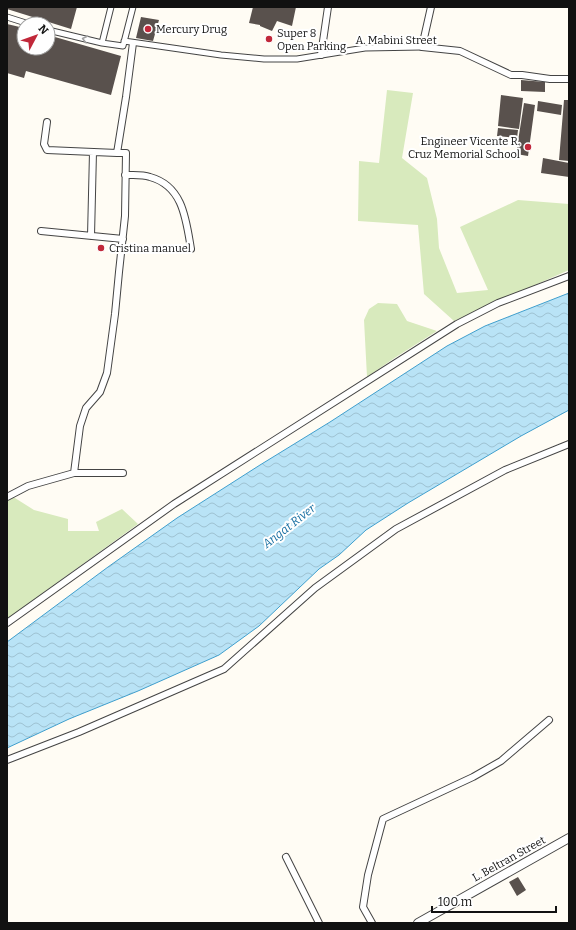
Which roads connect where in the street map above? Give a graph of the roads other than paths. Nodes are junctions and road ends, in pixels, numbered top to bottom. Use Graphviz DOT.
graph roads {
  1 [pos="110,7"];
  2 [pos="133,7"];
  3 [pos="328,7"];
  4 [pos="431,7"];
  5 [pos="56,32"];
  6 [pos="102,43"];
  7 [pos="133,43"];
  8 [pos="124,44"];
  9 [pos="422,47"];
  10 [pos="321,55"];
  11 [pos="569,79"];
  12 [pos="47,122"];
  13 [pos="93,152"];
  14 [pos="117,153"];
  15 [pos="125,175"];
  16 [pos="41,231"];
  17 [pos="91,236"];
  18 [pos="122,239"];
  19 [pos="191,249"];
  20 [pos="569,276"];
  21 [pos="569,444"];
  22 [pos="74,473"];
  23 [pos="123,473"];
  24 [pos="7,497"];
  25 [pos="7,623"];
  26 [pos="550,720"];
  27 [pos="7,760"];
  28 [pos="569,838"];
  29 [pos="286,857"];
  30 [pos="319,923"];
  31 [pos="372,923"];
  32 [pos="418,923"];
  1 -- 6 [label="street"];
  2 -- 8 [label="street"];
  3 -- 10 [label="street"];
  4 -- 9 [label="street"];
  6 -- 5 [label="street, A. Mabini Street, one-way"];
  6 -- 8 [label="street, A. Mabini Street"];
  7 -- 8 [label="street, A. Mabini Street"];
  7 -- 10 [label="street, A. Mabini Street"];
  7 -- 14 [label="street"];
  9 -- 10 [label="street, A. Mabini Street"];
  9 -- 11 [label="street, A. Mabini Street"];
  12 -- 13 [label="street"];
  13 -- 14 [label="street"];
  13 -- 17 [label="street"];
  14 -- 15 [label="street"];
  15 -- 18 [label="street"];
  15 -- 19 [label="street"];
  16 -- 17 [label="street"];
  17 -- 18 [label="street"];
  18 -- 22 [label="street"];
  20 -- 25 [label="street"];
  21 -- 27 [label="street"];
  22 -- 23 [label="street"];
  22 -- 24 [label="street"];
  26 -- 31 [label="street"];
  28 -- 32 [label="street, L. Beltran Street"];
  29 -- 30 [label="street"];
}
